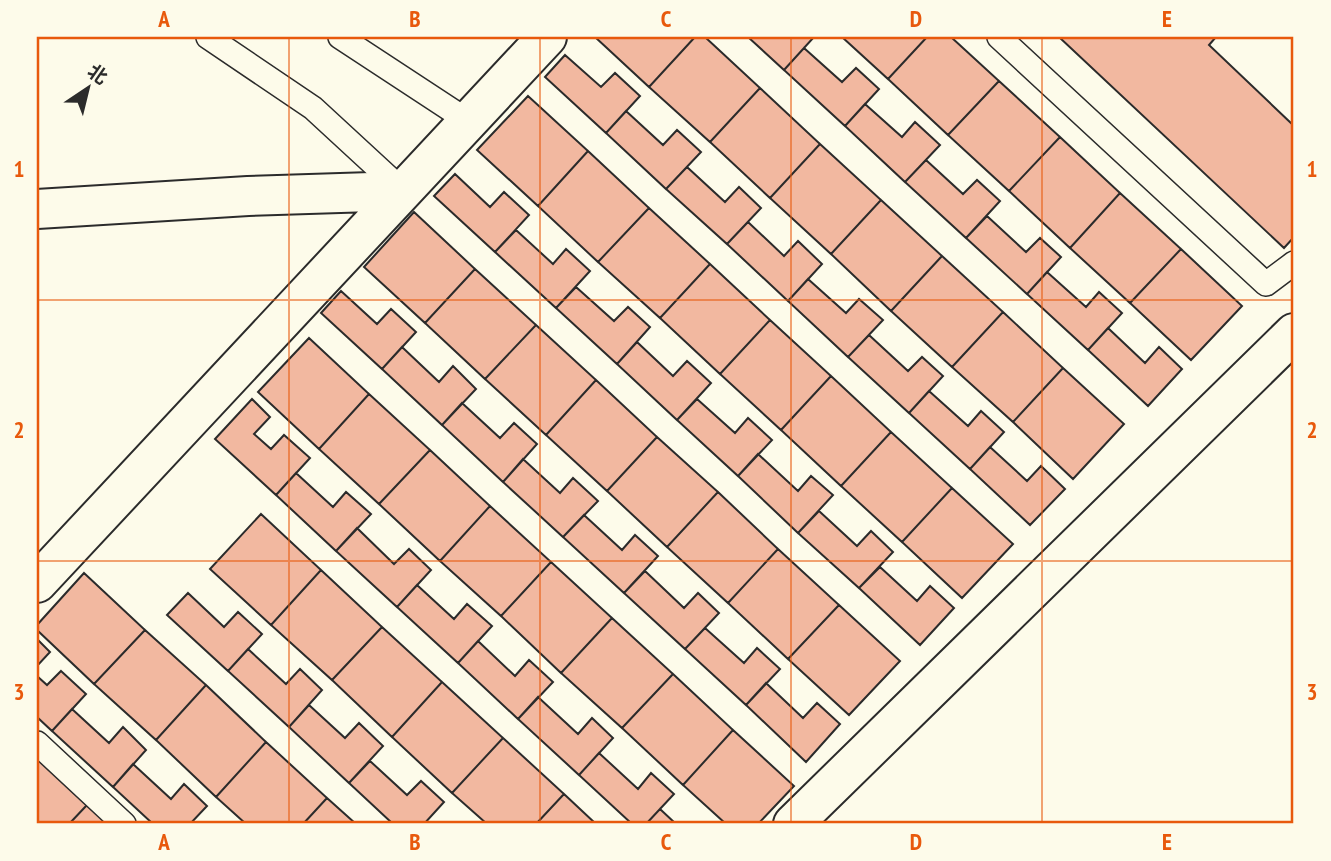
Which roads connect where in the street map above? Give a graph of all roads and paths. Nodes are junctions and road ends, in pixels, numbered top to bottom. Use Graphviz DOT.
graph roads {
  1 [pos="208,37"];
  2 [pos="340,37"];
  3 [pos="547,37"];
  4 [pos="999,37"];
  5 [pos="468,121"];
  6 [pos="402,191"];
  7 [pos="37,209"];
  8 [pos="1294,263"];
  9 [pos="1294,333"];
  10 [pos="37,583"];
  11 [pos="37,743"];
  12 [pos="124,824"];
  13 [pos="793,824"];
  1 -- 6 [label="lane"];
  2 -- 5 [label="lane"];
  3 -- 5 [label="street"];
  4 -- 8 [label="lane"];
  5 -- 6 [label="street"];
  6 -- 7 [label="street"];
  6 -- 10 [label="street"];
  9 -- 13 [label="street"];
  11 -- 12 [label="lane"];
}
